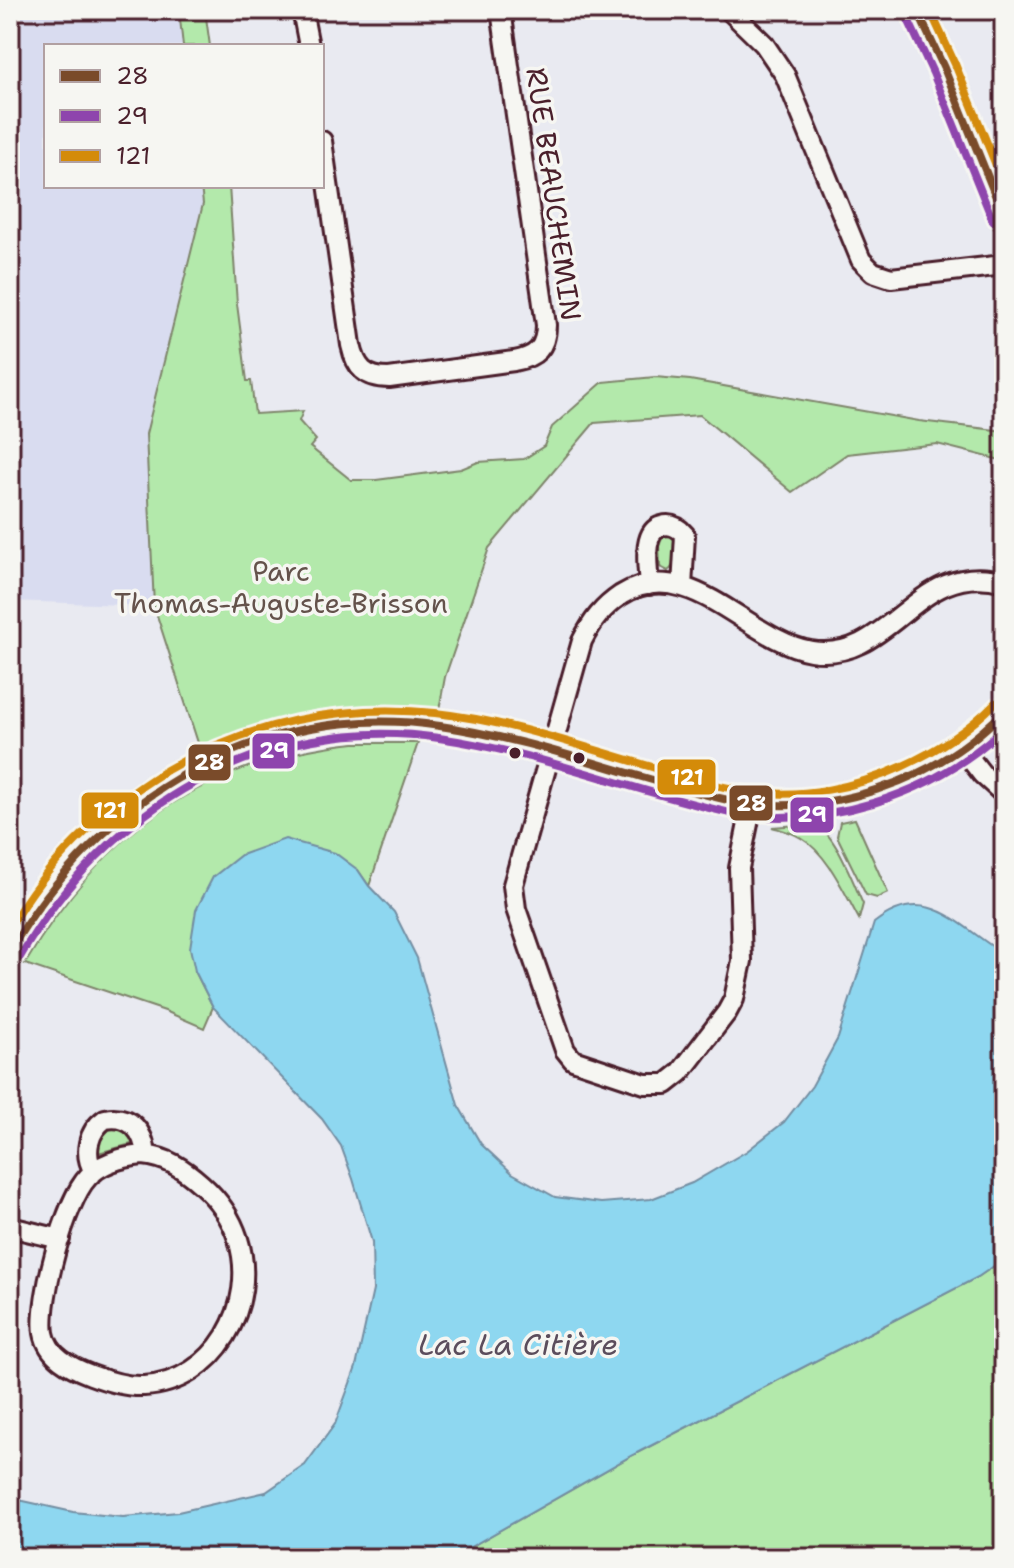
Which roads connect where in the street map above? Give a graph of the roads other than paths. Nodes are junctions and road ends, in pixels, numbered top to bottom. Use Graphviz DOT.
graph roads {
  1 [pos="302,10"];
  2 [pos="501,10"];
  3 [pos="729,10"];
  4 [pos="917,10"];
  5 [pos="309,44"];
  6 [pos="324,155"];
  7 [pos="1004,217"];
  8 [pos="1004,265"];
  9 [pos="1004,582"];
  10 [pos="649,585"];
  11 [pos="682,587"];
  12 [pos="1004,711"];
  13 [pos="961,747"];
  14 [pos="551,751"];
  15 [pos="1004,794"];
  16 [pos="752,804"];
  17 [pos="10,951"];
  18 [pos="146,1155"];
  19 [pos="94,1172"];
  20 [pos="10,1227"];
  21 [pos="60,1239"];
  1 -- 5 [label="street"];
  2 -- 6 [label="street, RUE BEAUCHEMIN"];
  3 -- 8 [label="street"];
  4 -- 7 [label="street"];
  9 -- 11 [label="street"];
  10 -- 11 [label="street"];
  10 -- 11 [label="street"];
  10 -- 14 [label="street"];
  12 -- 13 [label="street"];
  13 -- 15 [label="street"];
  13 -- 16 [label="street"];
  14 -- 16 [label="street"];
  14 -- 16 [label="street"];
  14 -- 17 [label="street"];
  18 -- 19 [label="street"];
  18 -- 19 [label="street"];
  18 -- 21 [label="street"];
  19 -- 21 [label="street"];
  20 -- 21 [label="street"];
}
